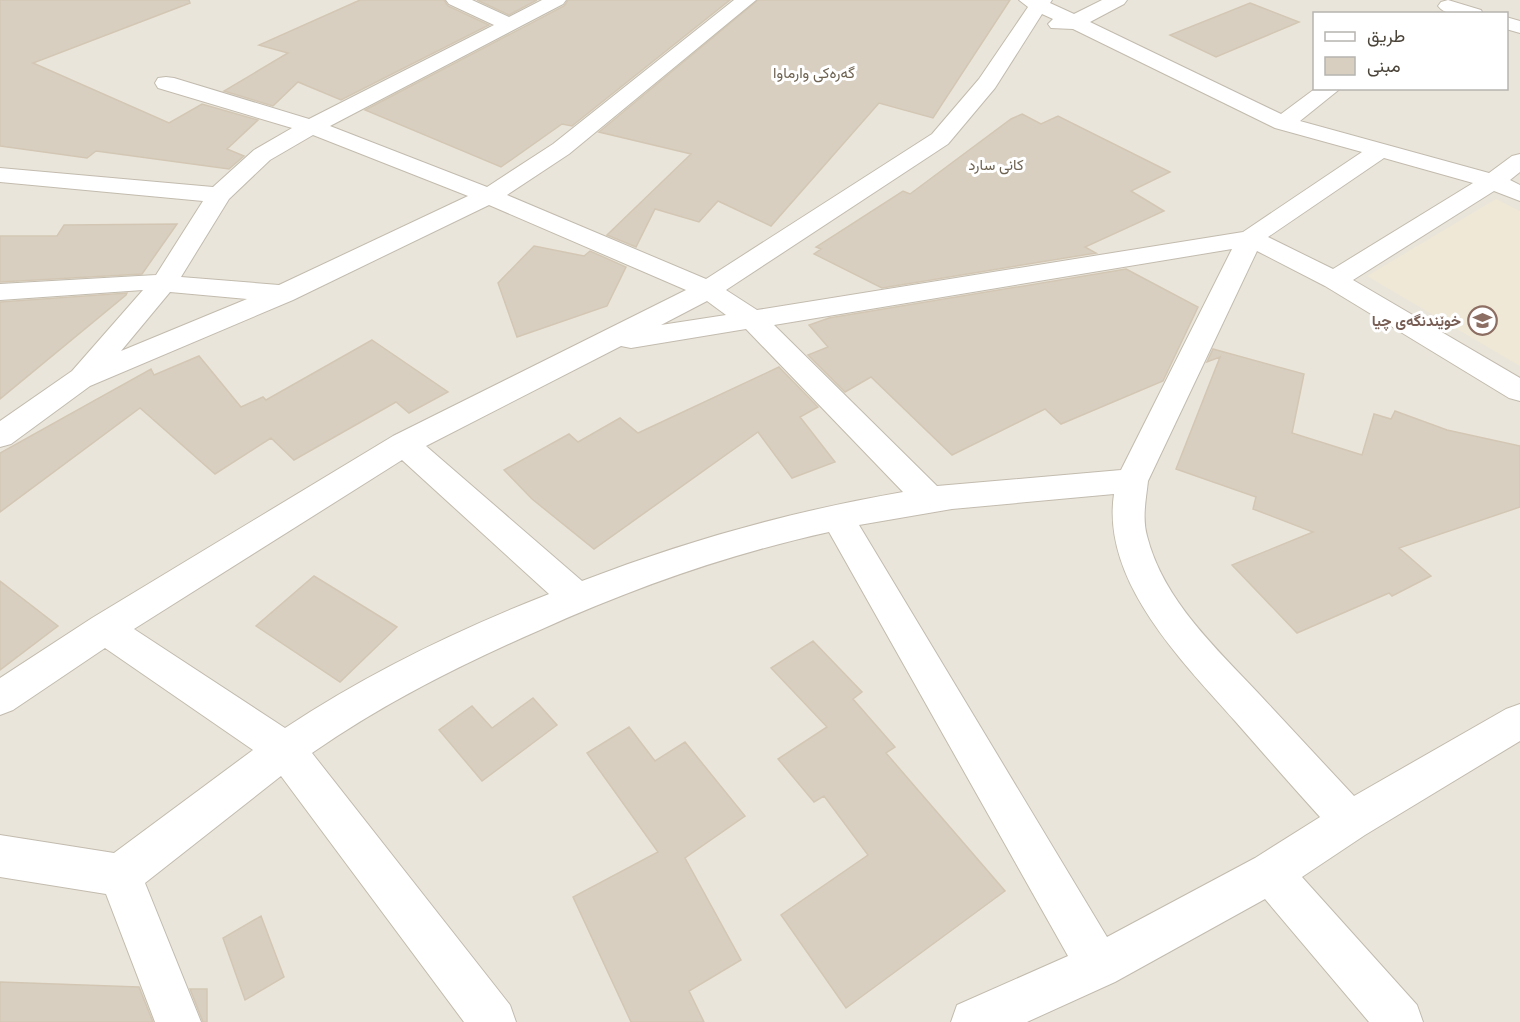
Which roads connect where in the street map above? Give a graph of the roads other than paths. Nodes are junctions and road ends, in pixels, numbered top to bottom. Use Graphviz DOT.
graph roads {
  1 [pos="456,0"];
  2 [pos="556,0"];
  3 [pos="747,0"];
  4 [pos="1117,0"];
  5 [pos="1446,6"];
  6 [pos="1033,7"];
  7 [pos="1467,12"];
  8 [pos="1073,23"];
  9 [pos="510,25"];
  10 [pos="166,83"];
  11 [pos="1328,90"];
  12 [pos="1283,123"];
  13 [pos="311,127"];
  14 [pos="1381,150"];
  15 [pos="1520,161"];
  16 [pos="0,175"];
  17 [pos="1492,181"];
  18 [pos="1520,194"];
  19 [pos="219,195"];
  20 [pos="489,196"];
  21 [pos="1250,238"];
  22 [pos="1334,280"];
  23 [pos="163,284"];
  24 [pos="708,290"];
  25 [pos="0,292"];
  26 [pos="283,294"];
  27 [pos="753,320"];
  28 [pos="600,344"];
  29 [pos="80,379"];
  30 [pos="1520,391"];
  31 [pos="0,436"];
  32 [pos="404,444"];
  33 [pos="1132,481"];
  34 [pos="930,500"];
  35 [pos="837,517"];
  36 [pos="576,597"];
  37 [pos="105,629"];
  38 [pos="0,698"];
  39 [pos="1520,721"];
  40 [pos="285,749"];
  41 [pos="1350,821"];
  42 [pos="0,856"];
  43 [pos="1270,873"];
  44 [pos="120,876"];
  45 [pos="1099,966"];
  46 [pos="177,1022"];
  47 [pos="493,1022"];
  48 [pos="974,1022"];
  49 [pos="1400,1022"];
  1 -- 9 [label="street"];
  2 -- 9 [label="street"];
  3 -- 20 [label="street"];
  4 -- 8 [label="street"];
  5 -- 7 [label="street"];
  6 -- 8 [label="street"];
  6 -- 24 [label="street"];
  8 -- 12 [label="street"];
  9 -- 13 [label="street"];
  10 -- 13 [label="street"];
  11 -- 12 [label="street"];
  12 -- 14 [label="street"];
  13 -- 19 [label="street"];
  13 -- 20 [label="street"];
  14 -- 17 [label="street"];
  14 -- 21 [label="street"];
  15 -- 17 [label="street"];
  16 -- 19 [label="street"];
  17 -- 18 [label="street"];
  17 -- 22 [label="street"];
  19 -- 23 [label="street"];
  20 -- 24 [label="street"];
  20 -- 26 [label="street"];
  21 -- 22 [label="street"];
  21 -- 27 [label="street"];
  21 -- 33 [label="street"];
  22 -- 30 [label="street"];
  23 -- 25 [label="street"];
  23 -- 26 [label="street"];
  23 -- 29 [label="street"];
  24 -- 27 [label="street"];
  24 -- 28 [label="street"];
  26 -- 29 [label="street"];
  27 -- 28 [label="street"];
  27 -- 34 [label="street"];
  28 -- 32 [label="street"];
  29 -- 31 [label="street"];
  32 -- 36 [label="street"];
  32 -- 37 [label="street"];
  33 -- 34 [label="street"];
  33 -- 41 [label="street"];
  34 -- 35 [label="street"];
  35 -- 36 [label="street"];
  35 -- 45 [label="street"];
  36 -- 40 [label="street"];
  37 -- 38 [label="street"];
  37 -- 40 [label="street"];
  39 -- 41 [label="street"];
  40 -- 44 [label="street"];
  40 -- 47 [label="street"];
  41 -- 43 [label="street"];
  42 -- 44 [label="street"];
  43 -- 45 [label="street"];
  43 -- 49 [label="street"];
  44 -- 46 [label="street"];
  45 -- 48 [label="street"];
}
